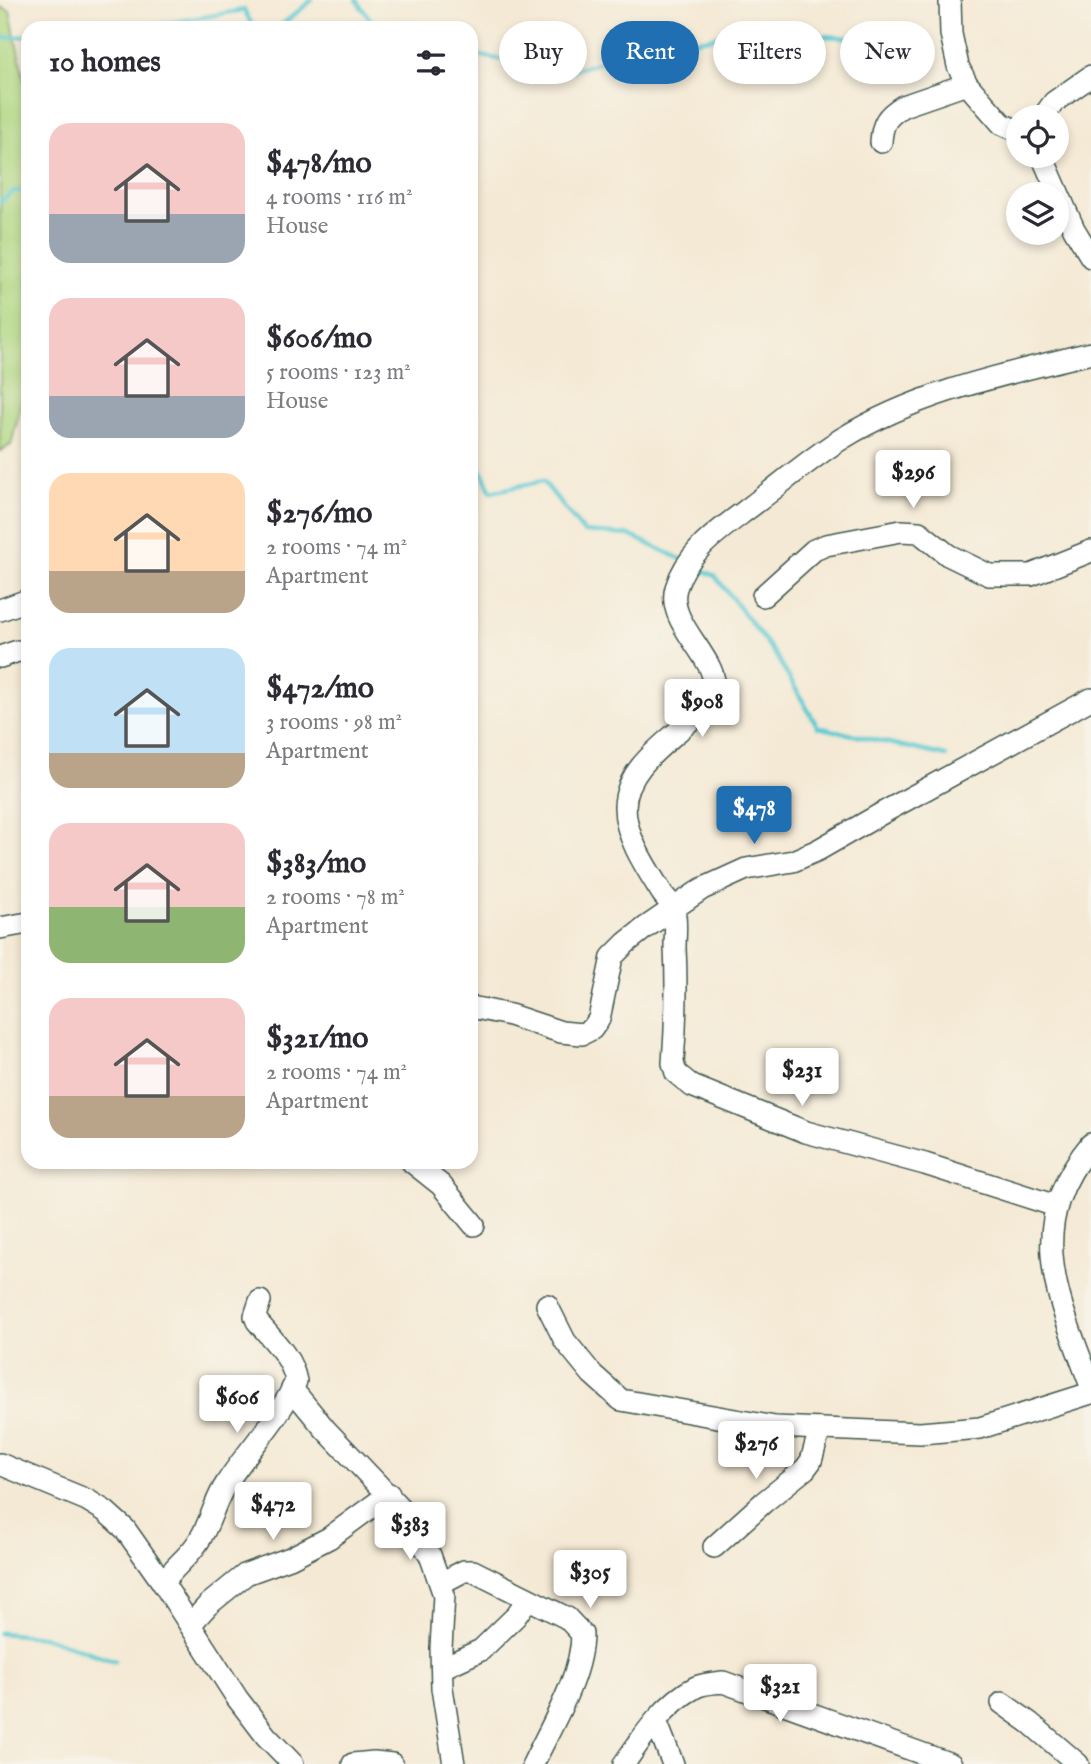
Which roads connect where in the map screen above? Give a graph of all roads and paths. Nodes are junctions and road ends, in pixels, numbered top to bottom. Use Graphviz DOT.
graph roads {
  1 [pos="950,0"];
  2 [pos="1091,76"];
  3 [pos="967,84"];
  4 [pos="1052,105"];
  5 [pos="1006,126"];
  6 [pos="881,142"];
  7 [pos="1047,168"];
  8 [pos="1091,257"];
  9 [pos="1091,353"];
  10 [pos="1091,551"];
  11 [pos="762,596"];
  12 [pos="21,602"];
  13 [pos="0,610"];
  14 [pos="1091,699"];
  15 [pos="674,909"];
  16 [pos="21,924"];
  17 [pos="0,928"];
  18 [pos="478,1008"];
  19 [pos="1091,1144"];
  20 [pos="421,1169"];
  21 [pos="1056,1206"];
  22 [pos="474,1225"];
  23 [pos="260,1301"];
  24 [pos="547,1305"];
  25 [pos="1091,1386"];
  26 [pos="292,1389"];
  27 [pos="1091,1393"];
  28 [pos="820,1429"];
  29 [pos="0,1464"];
  30 [pos="389,1494"];
  31 [pos="714,1547"];
  32 [pos="163,1583"];
  33 [pos="441,1583"];
  34 [pos="528,1599"];
  35 [pos="190,1625"];
  36 [pos="442,1668"];
  37 [pos="1002,1703"];
  38 [pos="656,1721"];
  39 [pos="293,1764"];
  40 [pos="353,1764"];
  41 [pos="392,1764"];
  42 [pos="454,1764"];
  43 [pos="533,1764"];
  44 [pos="624,1764"];
  45 [pos="673,1764"];
  46 [pos="951,1764"];
  47 [pos="1078,1764"];
  1 -- 3 [label="street"];
  2 -- 4 [label="street"];
  3 -- 5 [label="street"];
  3 -- 6 [label="street"];
  7 -- 8 [label="street"];
  9 -- 15 [label="street"];
  10 -- 11 [label="street"];
  12 -- 13 [label="street"];
  14 -- 15 [label="street"];
  15 -- 18 [label="street"];
  15 -- 21 [label="street"];
  16 -- 17 [label="street"];
  19 -- 21 [label="street"];
  20 -- 22 [label="street"];
  21 -- 25 [label="street"];
  23 -- 26 [label="street"];
  24 -- 28 [label="street"];
  26 -- 30 [label="street"];
  26 -- 32 [label="street"];
  27 -- 28 [label="street"];
  28 -- 31 [label="street"];
  29 -- 32 [label="street"];
  30 -- 33 [label="street"];
  30 -- 35 [label="street"];
  32 -- 35 [label="street"];
  33 -- 34 [label="street"];
  33 -- 36 [label="street"];
  34 -- 36 [label="street"];
  34 -- 43 [label="street"];
  35 -- 39 [label="street"];
  36 -- 42 [label="street"];
  37 -- 47 [label="street"];
  38 -- 44 [label="street"];
  38 -- 45 [label="street"];
  38 -- 46 [label="street"];
  40 -- 41 [label="street"];
}
